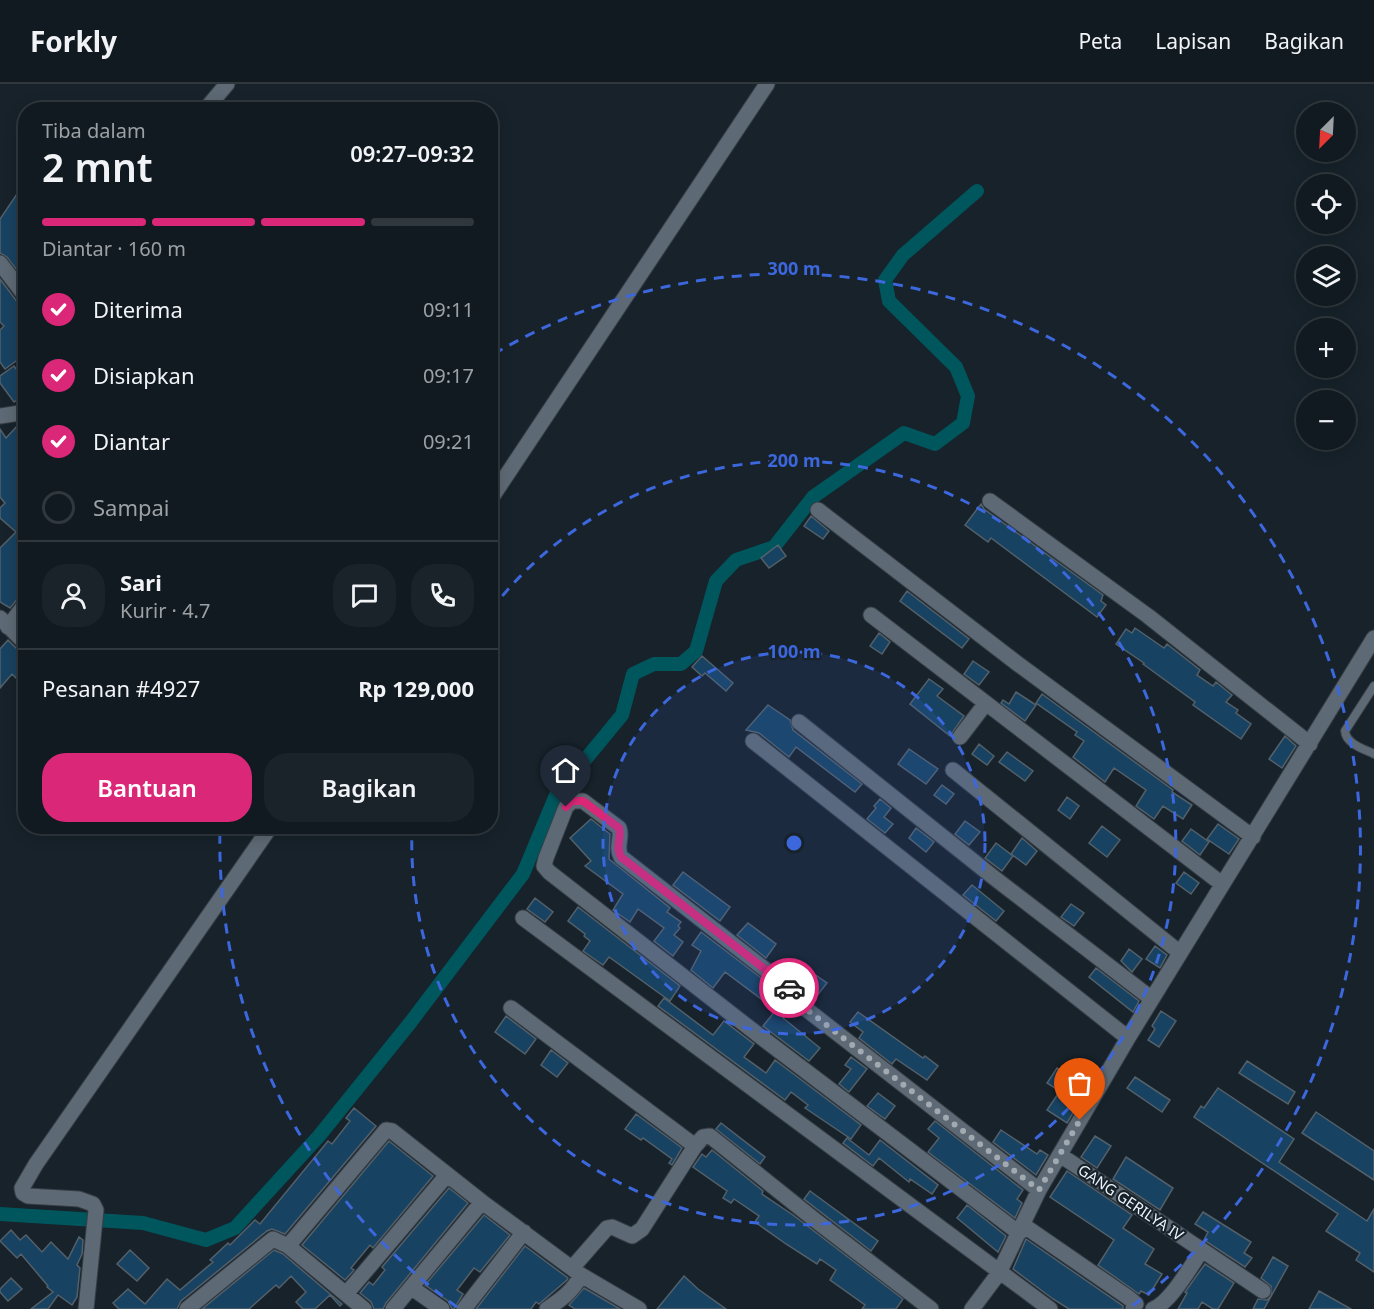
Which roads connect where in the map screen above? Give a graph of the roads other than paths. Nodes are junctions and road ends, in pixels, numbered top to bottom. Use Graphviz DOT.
graph roads {
  1 [pos="227,84"];
  2 [pos="767,84"];
  3 [pos="212,102"];
  4 [pos="0,263"];
  5 [pos="18,287"];
  6 [pos="18,413"];
  7 [pos="0,416"];
  8 [pos="498,488"];
  9 [pos="990,501"];
  10 [pos="818,510"];
  11 [pos="18,610"];
  12 [pos="871,615"];
  13 [pos="4,622"];
  14 [pos="18,636"];
  15 [pos="1374,638"];
  16 [pos="1374,686"];
  17 [pos="986,703"];
  18 [pos="799,722"];
  19 [pos="960,737"];
  20 [pos="753,741"];
  21 [pos="1310,744"];
  22 [pos="1374,754"];
  23 [pos="953,770"];
  24 [pos="265,834"];
  25 [pos="1253,837"];
  26 [pos="1222,884"];
  27 [pos="523,918"];
  28 [pos="1179,952"];
  29 [pos="1152,999"];
  30 [pos="510,1008"];
  31 [pos="1128,1038"];
  32 [pos="695,1146"];
  33 [pos="1060,1155"];
  34 [pos="447,1175"];
  35 [pos="1039,1190"];
  36 [pos="482,1202"];
  37 [pos="1021,1229"];
  38 [pos="524,1232"];
  39 [pos="288,1246"];
  40 [pos="1202,1250"];
  41 [pos="576,1271"];
  42 [pos="999,1273"];
  43 [pos="412,1288"];
  44 [pos="1263,1291"];
  45 [pos="346,1294"];
  46 [pos="1134,1307"];
  47 [pos="86,1309"];
  48 [pos="187,1309"];
  49 [pos="364,1309"];
  50 [pos="393,1309"];
  51 [pos="442,1309"];
  52 [pos="464,1309"];
  53 [pos="548,1309"];
  54 [pos="639,1309"];
  55 [pos="931,1309"];
  56 [pos="972,1309"];
  57 [pos="1050,1309"];
  58 [pos="1152,1309"];
  1 -- 3 [label="street"];
  2 -- 8 [label="street"];
  4 -- 5 [label="street"];
  6 -- 7 [label="street"];
  9 -- 21 [label="street"];
  10 -- 25 [label="street"];
  11 -- 13 [label="street"];
  12 -- 17 [label="street"];
  13 -- 14 [label="street"];
  15 -- 21 [label="street"];
  16 -- 22 [label="lane"];
  17 -- 19 [label="street"];
  17 -- 26 [label="street"];
  18 -- 29 [label="street"];
  20 -- 31 [label="street"];
  21 -- 25 [label="street"];
  23 -- 28 [label="street"];
  24 -- 47 [label="street"];
  25 -- 26 [label="street"];
  26 -- 28 [label="street"];
  27 -- 42 [label="street"];
  28 -- 29 [label="street"];
  29 -- 31 [label="street"];
  30 -- 32 [label="street"];
  31 -- 33 [label="street"];
  32 -- 41 [label="street"];
  32 -- 55 [label="street"];
  33 -- 35 [label="street"];
  33 -- 40 [label="street, GANG GERILYA IV"];
  34 -- 36 [label="street"];
  34 -- 39 [label="street"];
  34 -- 45 [label="street"];
  35 -- 37 [label="street"];
  35 -- 37 [label="street"];
  36 -- 38 [label="street"];
  36 -- 43 [label="street"];
  37 -- 42 [label="street"];
  37 -- 46 [label="street"];
  38 -- 41 [label="street"];
  38 -- 52 [label="street"];
  39 -- 45 [label="street"];
  39 -- 48 [label="street"];
  40 -- 44 [label="street, GANG GERILYA IV"];
  40 -- 58 [label="street"];
  41 -- 53 [label="street"];
  41 -- 54 [label="street"];
  42 -- 56 [label="street"];
  42 -- 57 [label="street"];
  43 -- 50 [label="street"];
  43 -- 51 [label="street"];
  45 -- 49 [label="street"];
  46 -- 58 [label="street"];
}
